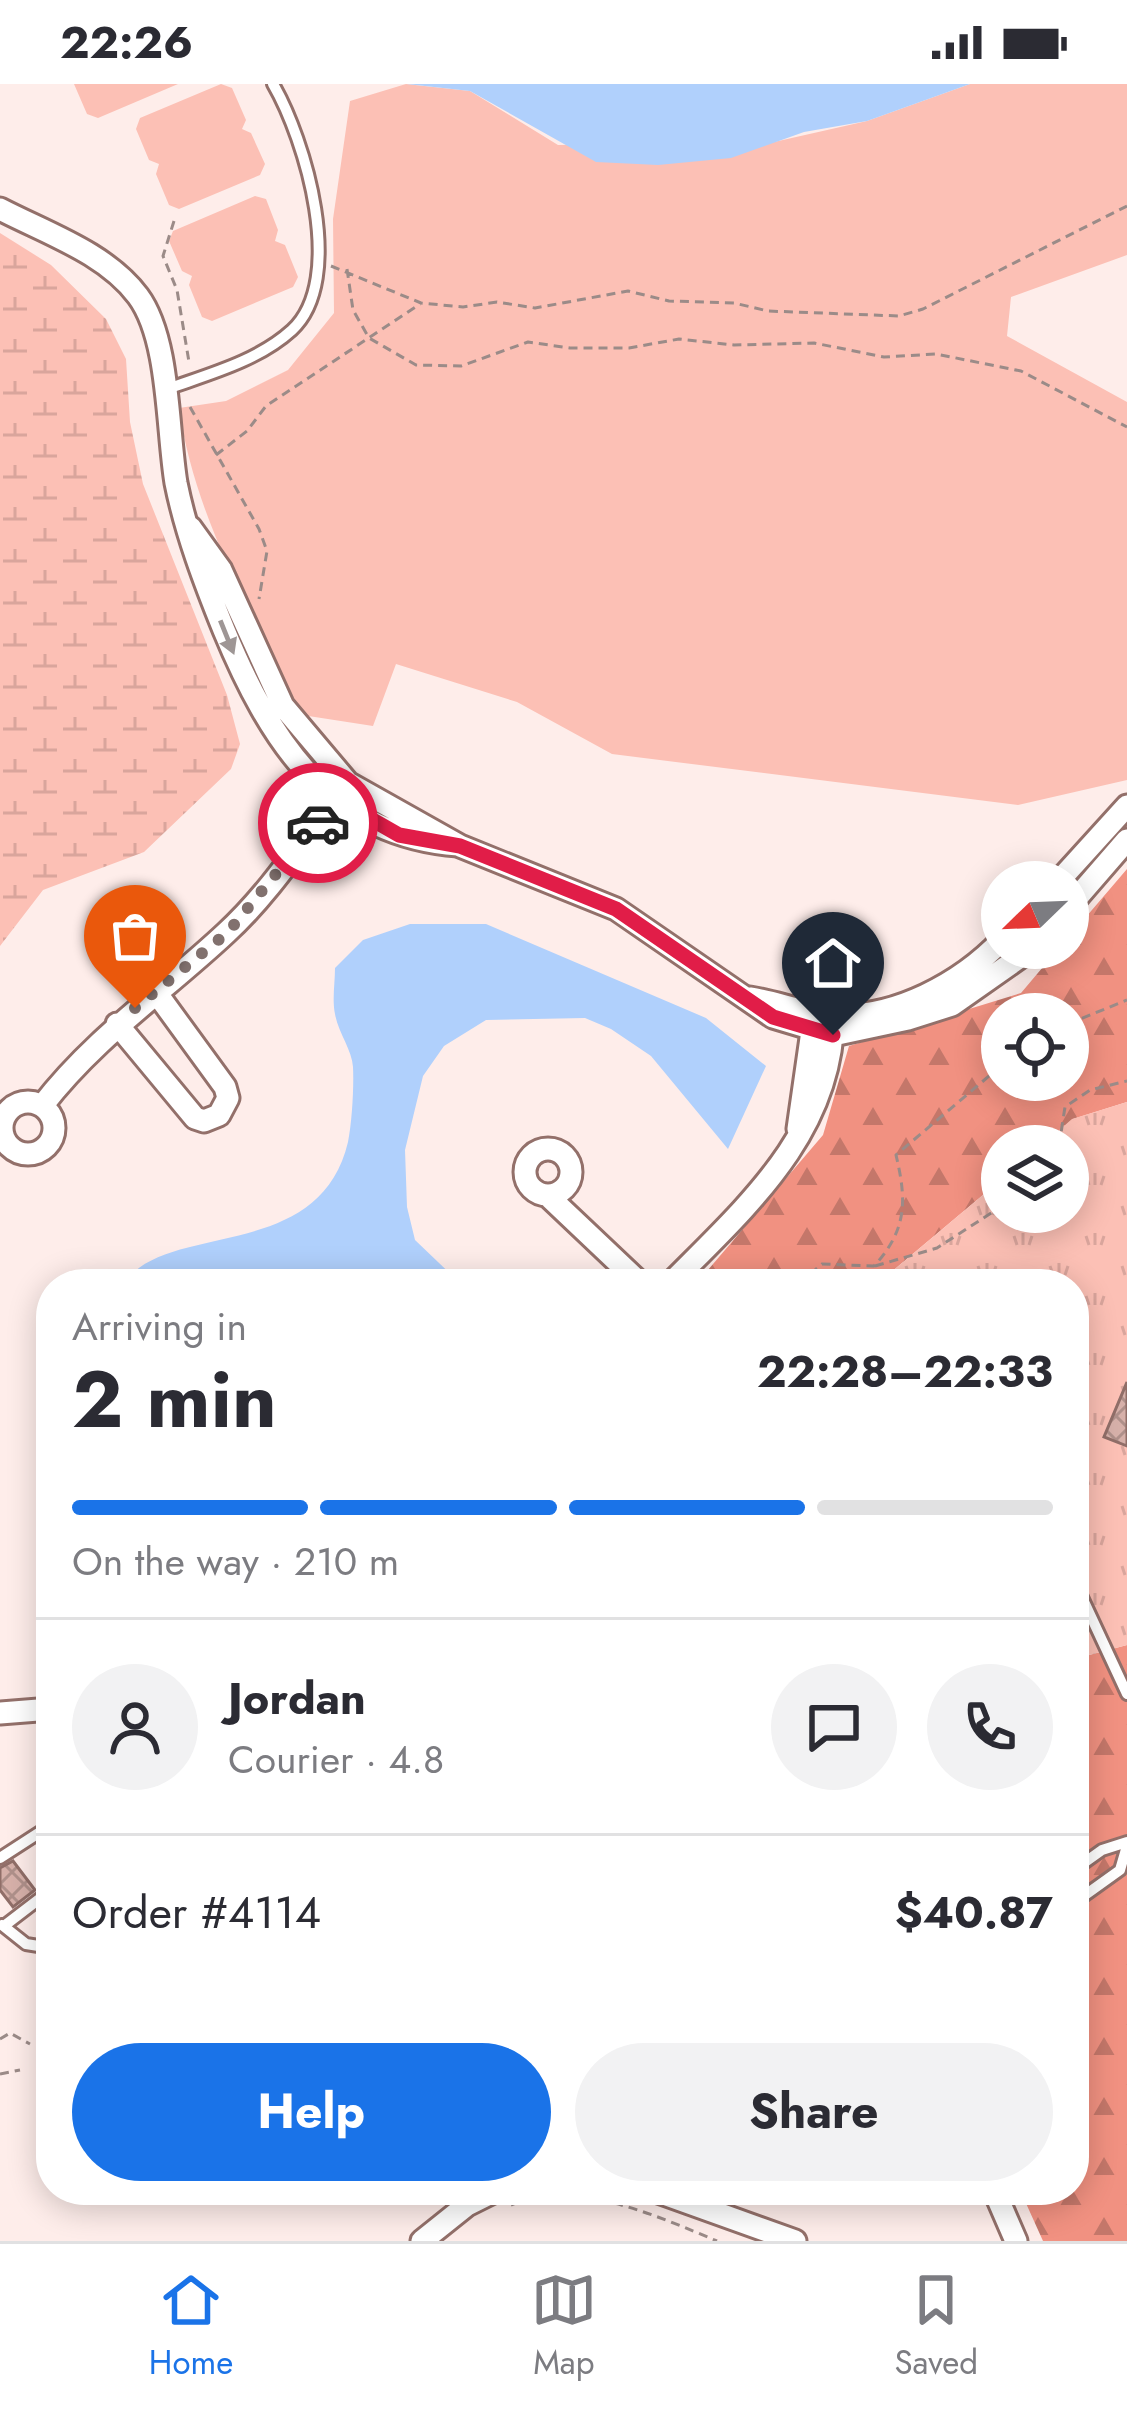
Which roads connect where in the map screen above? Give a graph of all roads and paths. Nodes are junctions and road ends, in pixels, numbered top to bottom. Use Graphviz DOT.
graph roads {
  1 [pos="273,84"];
  2 [pos="1127,206"];
  3 [pos="0,208"];
  4 [pos="174,220"];
  5 [pos="317,263"];
  6 [pos="347,269"];
  7 [pos="421,304"];
  8 [pos="369,338"];
  9 [pos="186,382"];
  10 [pos="164,390"];
  11 [pos="1127,427"];
  12 [pos="216,455"];
  13 [pos="258,606"];
  14 [pos="342,791"];
  15 [pos="1127,806"];
  16 [pos="1127,840"];
  17 [pos="1077,861"];
  18 [pos="1089,884"];
  19 [pos="981,962"];
  20 [pos="1003,969"];
  21 [pos="154,991"];
  22 [pos="1127,1000"];
  23 [pos="1089,1015"];
  24 [pos="823,1023"];
  25 [pos="116,1024"];
  26 [pos="1127,1081"];
  27 [pos="981,1083"];
  28 [pos="42,1106"];
  29 [pos="1062,1125"];
  30 [pos="547,1195"];
  31 [pos="981,1220"];
  32 [pos="874,1266"];
  33 [pos="625,1269"];
  34 [pos="685,1269"];
  35 [pos="816,1269"];
  36 [pos="1089,1612"];
  37 [pos="1127,1694"];
  38 [pos="36,1710"];
  39 [pos="0,1713"];
  40 [pos="36,1835"];
  41 [pos="1127,1844"];
  42 [pos="0,1858"];
  43 [pos="1089,1859"];
  44 [pos="1089,1892"];
  45 [pos="36,1901"];
  46 [pos="2,1925"];
  47 [pos="36,1946"];
  48 [pos="0,2038"];
  49 [pos="30,2044"];
  50 [pos="20,2070"];
  51 [pos="0,2074"];
  52 [pos="466,2205"];
  53 [pos="619,2205"];
  54 [pos="695,2205"];
  55 [pos="1000,2205"];
  56 [pos="422,2241"];
  57 [pos="717,2241"];
  58 [pos="795,2241"];
  59 [pos="1016,2241"];
  1 -- 5 [label="lane"];
  2 -- 7 [label="path"];
  3 -- 10 [label="street"];
  4 -- 9 [label="path"];
  5 -- 6 [label="path"];
  5 -- 9 [label="lane"];
  6 -- 7 [label="path"];
  6 -- 8 [label="path"];
  7 -- 8 [label="path"];
  8 -- 11 [label="path"];
  8 -- 12 [label="path"];
  9 -- 10 [label="lane"];
  9 -- 12 [label="path"];
  10 -- 14 [label="street"];
  12 -- 13 [label="path"];
  14 -- 21 [label="street"];
  14 -- 24 [label="street"];
  15 -- 17 [label="street"];
  16 -- 18 [label="street"];
  19 -- 24 [label="street"];
  20 -- 24 [label="street"];
  21 -- 25 [label="street"];
  21 -- 25 [label="street"];
  22 -- 23 [label="path"];
  24 -- 34 [label="street"];
  25 -- 28 [label="street"];
  26 -- 29 [label="path"];
  27 -- 32 [label="path"];
  30 -- 33 [label="street"];
  31 -- 32 [label="path"];
  32 -- 35 [label="path"];
  36 -- 37 [label="lane"];
  38 -- 39 [label="street"];
  40 -- 42 [label="lane"];
  41 -- 43 [label="lane"];
  41 -- 44 [label="lane"];
  45 -- 46 [label="lane"];
  46 -- 47 [label="lane"];
  48 -- 49 [label="path"];
  50 -- 51 [label="path"];
  52 -- 56 [label="street"];
  53 -- 57 [label="path"];
  54 -- 58 [label="street"];
  55 -- 59 [label="street"];
}
